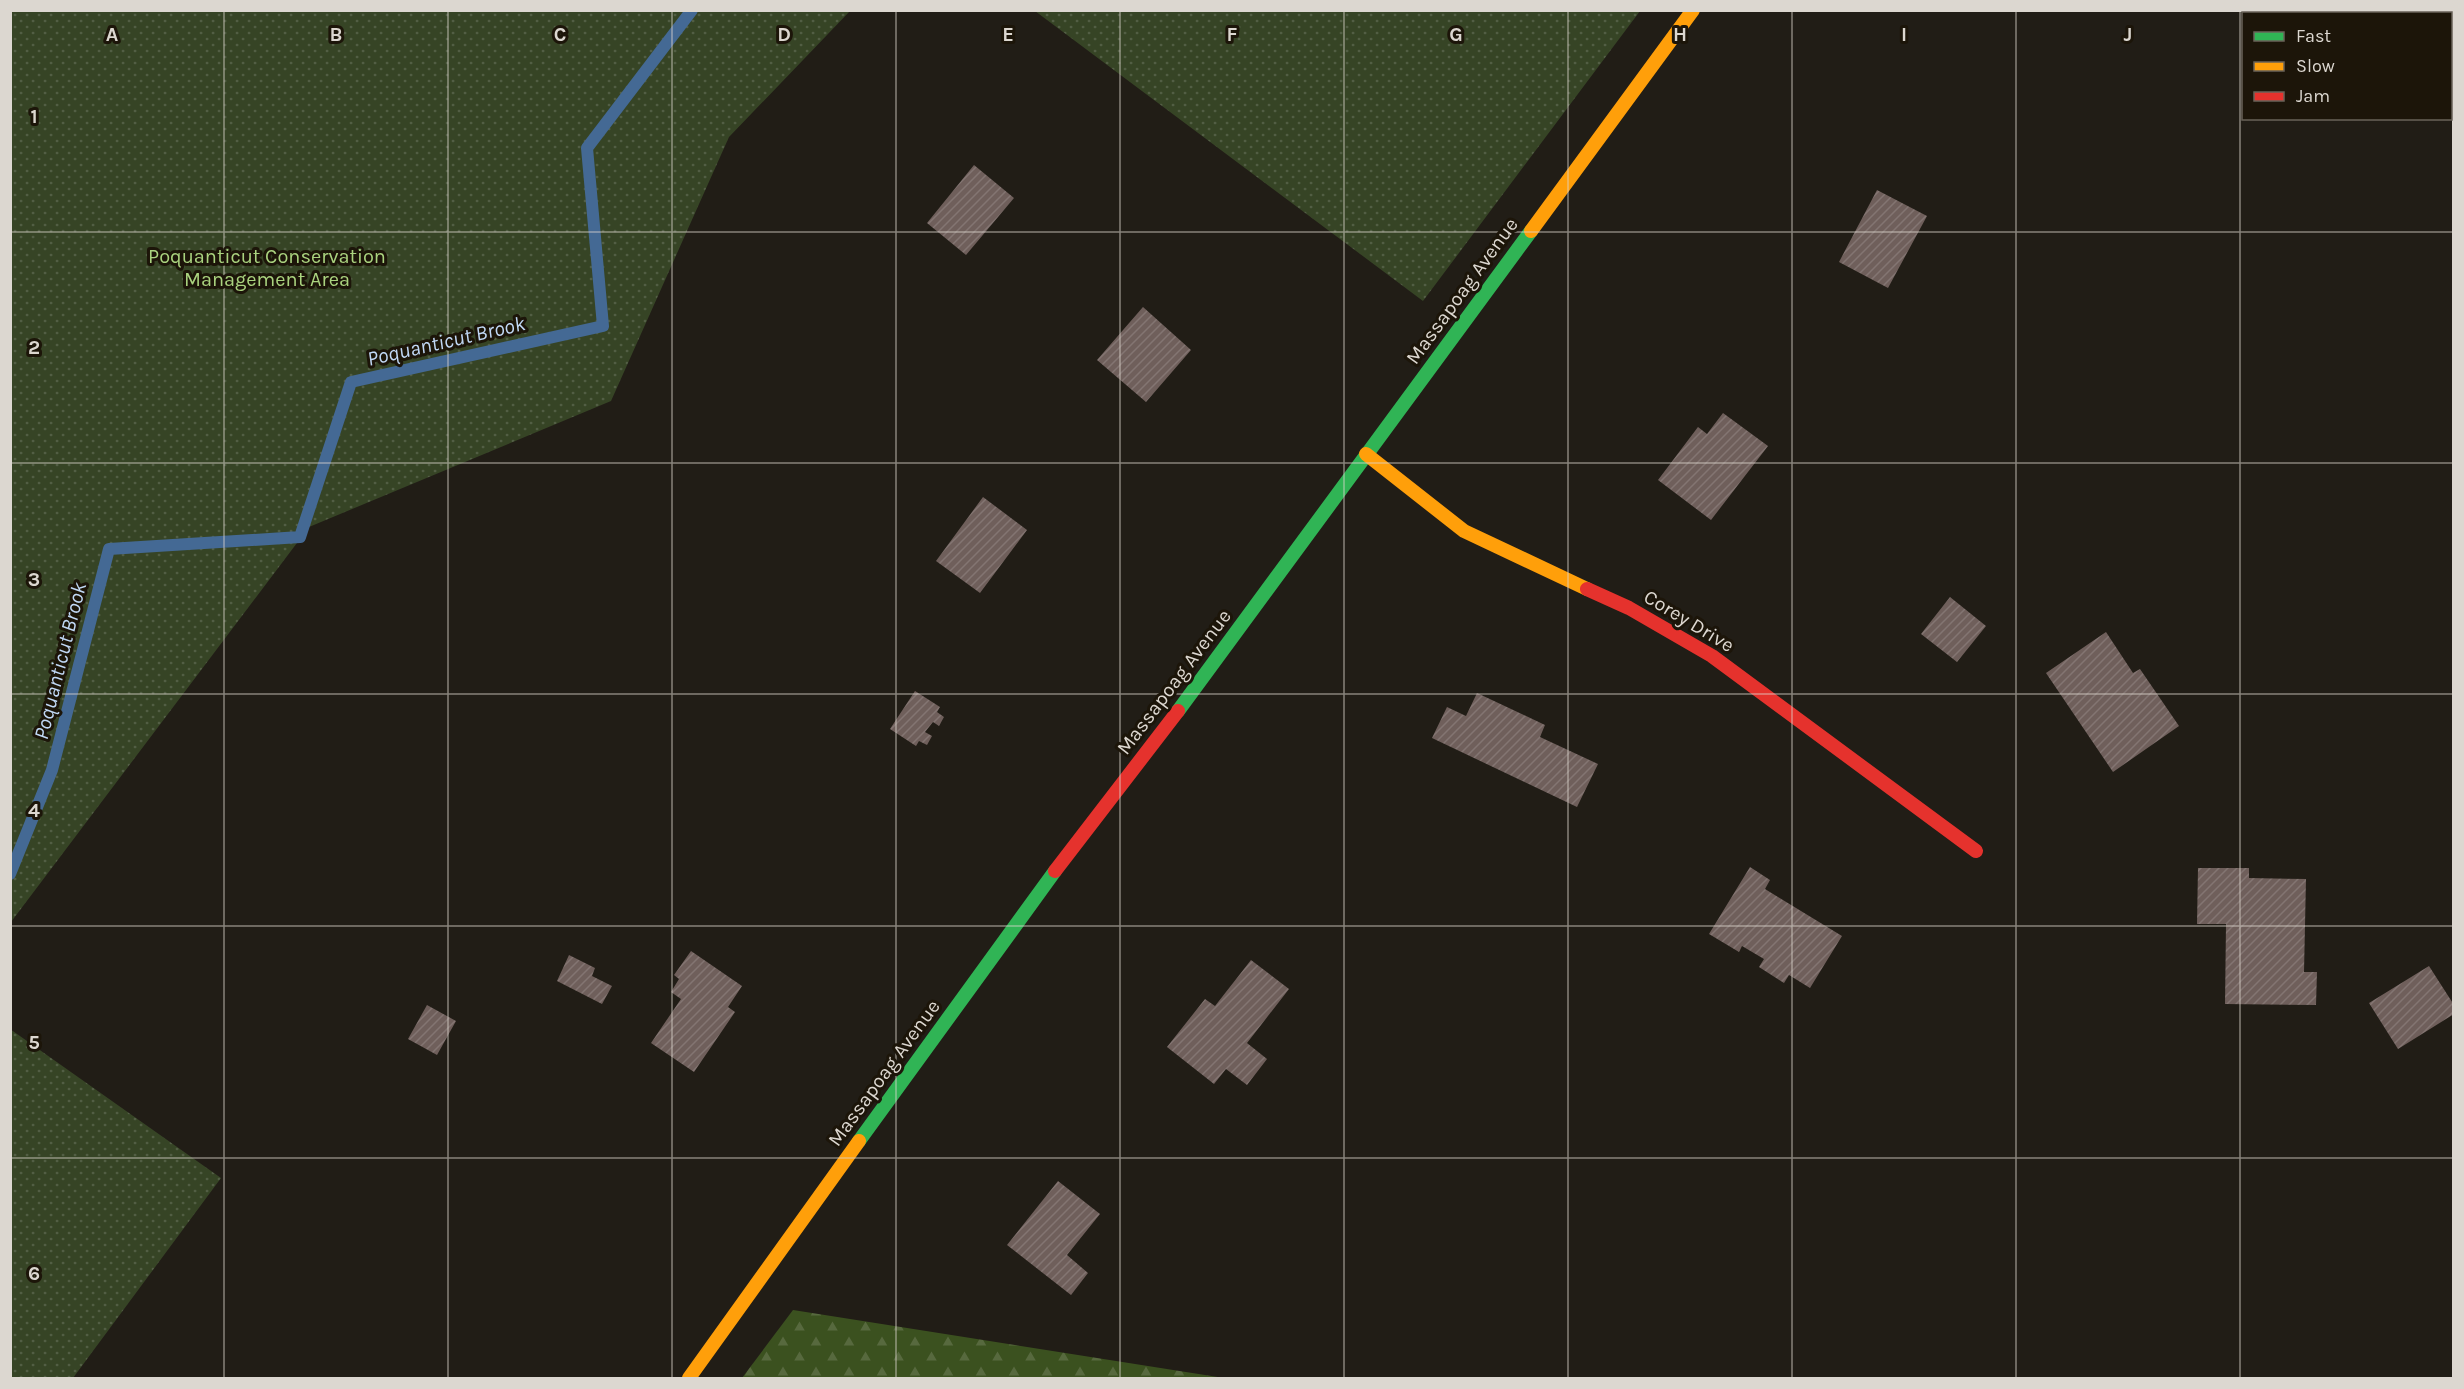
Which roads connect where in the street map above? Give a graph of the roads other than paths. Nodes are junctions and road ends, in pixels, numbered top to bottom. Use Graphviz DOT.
graph roads {
  1 [pos="1693,10"];
  2 [pos="1366,454"];
  3 [pos="1976,851"];
  4 [pos="689,1378"];
  1 -- 2 [label="main road, Massapoag Avenue"];
  2 -- 3 [label="main road, Corey Drive"];
  2 -- 4 [label="main road, Massapoag Avenue"];
}
